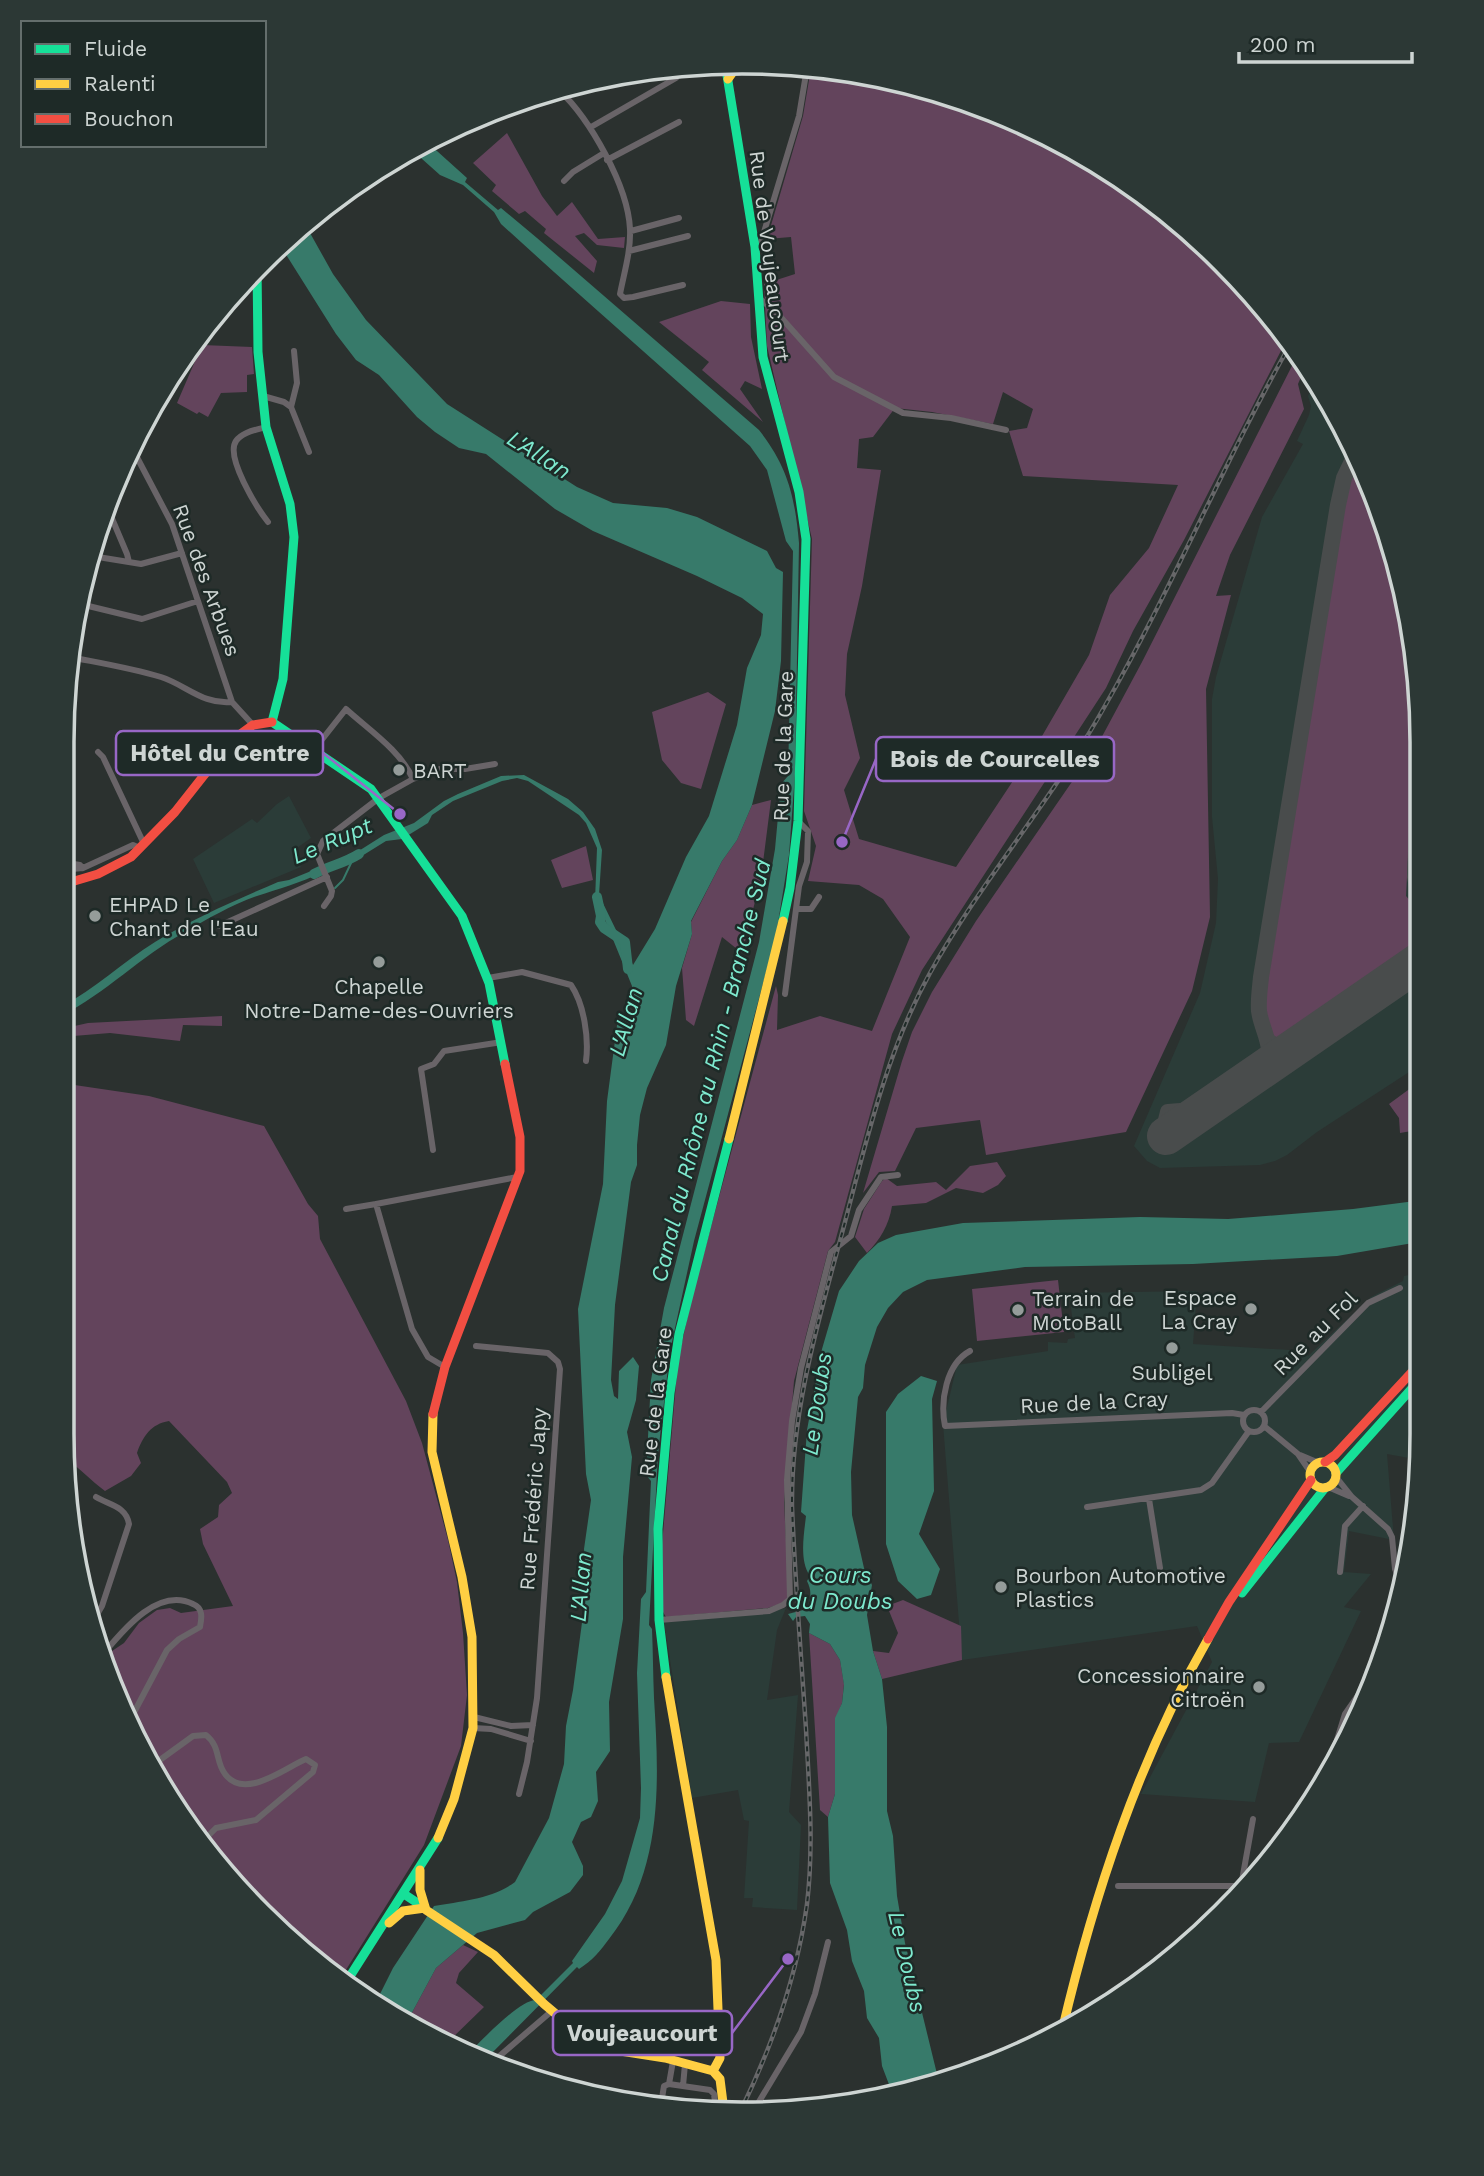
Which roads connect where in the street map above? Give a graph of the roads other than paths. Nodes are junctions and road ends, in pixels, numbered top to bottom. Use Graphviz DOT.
graph roads {
  1 [pos="727,74"];
  2 [pos="731,74"];
  3 [pos="806,77"];
  4 [pos="676,78"];
  5 [pos="728,79"];
  6 [pos="566,97"];
  7 [pos="679,122"];
  8 [pos="590,127"];
  9 [pos="605,157"];
  10 [pos="564,181"];
  11 [pos="678,218"];
  12 [pos="631,230"];
  13 [pos="688,236"];
  14 [pos="758,244"];
  15 [pos="629,251"];
  16 [pos="257,282"];
  17 [pos="683,285"];
  18 [pos="759,298"];
  19 [pos="294,351"];
  20 [pos="263,396"];
  21 [pos="291,407"];
  22 [pos="266,427"];
  23 [pos="1006,430"];
  24 [pos="309,452"];
  25 [pos="788,452"];
  26 [pos="137,457"];
  27 [pos="112,519"];
  28 [pos="268,522"];
  29 [pos="182,553"];
  30 [pos="100,557"];
  31 [pos="129,562"];
  32 [pos="198,601"];
  33 [pos="87,606"];
  34 [pos="79,659"];
  35 [pos="232,702"];
  36 [pos="272,722"];
  37 [pos="253,724"];
  38 [pos="313,751"];
  39 [pos="98,752"];
  40 [pos="495,764"];
  41 [pos="413,779"];
  42 [pos="379,798"];
  43 [pos="142,846"];
  44 [pos="73,864"];
  45 [pos="83,868"];
  46 [pos="73,869"];
  47 [pos="326,875"];
  48 [pos="73,881"];
  49 [pos="794,887"];
  50 [pos="819,897"];
  51 [pos="324,906"];
  52 [pos="797,909"];
  53 [pos="219,926"];
  54 [pos="488,978"];
  55 [pos="785,994"];
  56 [pos="502,1042"];
  57 [pos="586,1061"];
  58 [pos="433,1150"];
  59 [pos="898,1175"];
  60 [pos="517,1177"];
  61 [pos="376,1204"];
  62 [pos="346,1209"];
  63 [pos="1400,1288"];
  64 [pos="476,1346"];
  65 [pos="970,1351"];
  66 [pos="445,1367"];
  67 [pos="1410,1374"];
  68 [pos="1410,1391"];
  69 [pos="1261,1412"];
  70 [pos="1244,1415"];
  71 [pos="1264,1426"];
  72 [pos="1249,1431"];
  73 [pos="1298,1454"];
  74 [pos="1322,1463"];
  75 [pos="1336,1475"];
  76 [pos="1311,1476"];
  77 [pos="1326,1487"];
  78 [pos="96,1497"];
  79 [pos="1352,1497"];
  80 [pos="1149,1499"];
  81 [pos="1363,1506"];
  82 [pos="1087,1507"];
  83 [pos="1160,1568"];
  84 [pos="1340,1572"];
  85 [pos="1396,1572"];
  86 [pos="98,1613"];
  87 [pos="659,1620"];
  88 [pos="109,1648"];
  89 [pos="1357,1697"];
  90 [pos="134,1712"];
  91 [pos="474,1717"];
  92 [pos="533,1725"];
  93 [pos="473,1728"];
  94 [pos="531,1741"];
  95 [pos="1334,1744"];
  96 [pos="159,1761"];
  97 [pos="519,1794"];
  98 [pos="1127,1813"];
  99 [pos="1253,1819"];
  100 [pos="208,1836"];
  101 [pos="420,1869"];
  102 [pos="1245,1875"];
  103 [pos="1118,1886"];
  104 [pos="1235,1886"];
  105 [pos="404,1894"];
  106 [pos="425,1908"];
  107 [pos="372,1942"];
  108 [pos="828,1942"];
  109 [pos="351,1975"];
  110 [pos="553,2010"];
  111 [pos="1065,2019"];
  112 [pos="498,2057"];
  113 [pos="673,2060"];
  114 [pos="685,2064"];
  115 [pos="713,2071"];
  116 [pos="670,2084"];
  117 [pos="683,2086"];
  118 [pos="662,2098"];
  119 [pos="715,2101"];
  120 [pos="723,2102"];
  121 [pos="759,2102"];
  1 -- 5 [label="main road, Rue de Voujeaucourt"];
  2 -- 5 [label="main road"];
  3 -- 14 [label="street"];
  4 -- 8 [label="street"];
  5 -- 14 [label="main road, Rue de Voujeaucourt"];
  6 -- 8 [label="street"];
  7 -- 9 [label="street"];
  8 -- 9 [label="street"];
  9 -- 10 [label="street"];
  9 -- 12 [label="street"];
  11 -- 12 [label="street"];
  12 -- 15 [label="street"];
  13 -- 15 [label="street"];
  14 -- 18 [label="main road, Rue de Voujeaucourt"];
  15 -- 17 [label="street"];
  16 -- 20 [label="main road"];
  18 -- 23 [label="street"];
  18 -- 25 [label="main road, Rue de Voujeaucourt"];
  19 -- 21 [label="street"];
  20 -- 21 [label="street"];
  20 -- 22 [label="main road"];
  21 -- 24 [label="street"];
  22 -- 28 [label="street"];
  22 -- 36 [label="main road"];
  25 -- 49 [label="main road, Rue de la Gare"];
  26 -- 29 [label="street, Rue des Arbues"];
  27 -- 31 [label="street"];
  29 -- 31 [label="street"];
  29 -- 32 [label="street, Rue des Arbues"];
  30 -- 31 [label="street"];
  32 -- 33 [label="street"];
  32 -- 35 [label="street, Rue des Arbues"];
  34 -- 35 [label="street"];
  35 -- 37 [label="street, Rue des Arbues"];
  36 -- 37 [label="main road"];
  36 -- 38 [label="main road"];
  37 -- 43 [label="main road"];
  38 -- 41 [label="street"];
  38 -- 42 [label="main road"];
  39 -- 43 [label="street"];
  40 -- 41 [label="street"];
  41 -- 42 [label="street"];
  42 -- 47 [label="street"];
  42 -- 54 [label="main road"];
  43 -- 45 [label="street"];
  43 -- 48 [label="main road"];
  44 -- 45 [label="street"];
  45 -- 46 [label="street"];
  47 -- 51 [label="street"];
  47 -- 53 [label="street"];
  49 -- 52 [label="street"];
  49 -- 87 [label="main road, Rue de la Gare"];
  50 -- 52 [label="street"];
  52 -- 55 [label="street"];
  54 -- 56 [label="main road"];
  54 -- 57 [label="street"];
  56 -- 58 [label="street"];
  56 -- 60 [label="main road"];
  59 -- 87 [label="street"];
  60 -- 61 [label="street"];
  60 -- 66 [label="main road"];
  61 -- 62 [label="street"];
  61 -- 66 [label="street"];
  63 -- 69 [label="street, Rue au Fol"];
  64 -- 92 [label="street, Rue Frédéric Japy"];
  65 -- 70 [label="street, Rue de la Cray"];
  66 -- 91 [label="main road"];
  67 -- 74 [label="main road"];
  68 -- 75 [label="main road"];
  69 -- 70 [label="street"];
  69 -- 71 [label="street"];
  70 -- 72 [label="street"];
  71 -- 72 [label="street"];
  71 -- 73 [label="street"];
  72 -- 80 [label="street"];
  73 -- 74 [label="street"];
  73 -- 76 [label="street"];
  74 -- 75 [label="main road"];
  74 -- 76 [label="main road"];
  75 -- 77 [label="main road"];
  75 -- 79 [label="street"];
  76 -- 77 [label="main road"];
  76 -- 98 [label="main road"];
  77 -- 79 [label="street"];
  77 -- 98 [label="main road"];
  78 -- 86 [label="street"];
  79 -- 81 [label="street"];
  80 -- 82 [label="street"];
  80 -- 83 [label="street"];
  81 -- 84 [label="street"];
  81 -- 85 [label="street"];
  87 -- 115 [label="main road, Rue de la Gare"];
  88 -- 90 [label="street"];
  89 -- 95 [label="street"];
  91 -- 92 [label="street"];
  91 -- 93 [label="main road"];
  92 -- 94 [label="street, Rue Frédéric Japy"];
  93 -- 94 [label="street"];
  93 -- 101 [label="main road"];
  94 -- 97 [label="street, Rue Frédéric Japy"];
  96 -- 100 [label="street"];
  98 -- 111 [label="main road"];
  99 -- 102 [label="street"];
  101 -- 105 [label="main road"];
  101 -- 106 [label="main road"];
  103 -- 104 [label="street"];
  105 -- 106 [label="main road"];
  105 -- 107 [label="main road"];
  106 -- 107 [label="main road"];
  106 -- 110 [label="main road"];
  107 -- 109 [label="main road"];
  108 -- 121 [label="street"];
  110 -- 112 [label="street"];
  110 -- 113 [label="main road"];
  113 -- 114 [label="main road"];
  113 -- 116 [label="street"];
  114 -- 115 [label="main road"];
  114 -- 117 [label="street"];
  115 -- 120 [label="main road"];
  116 -- 117 [label="street"];
  116 -- 118 [label="street"];
  117 -- 119 [label="street"];
}
